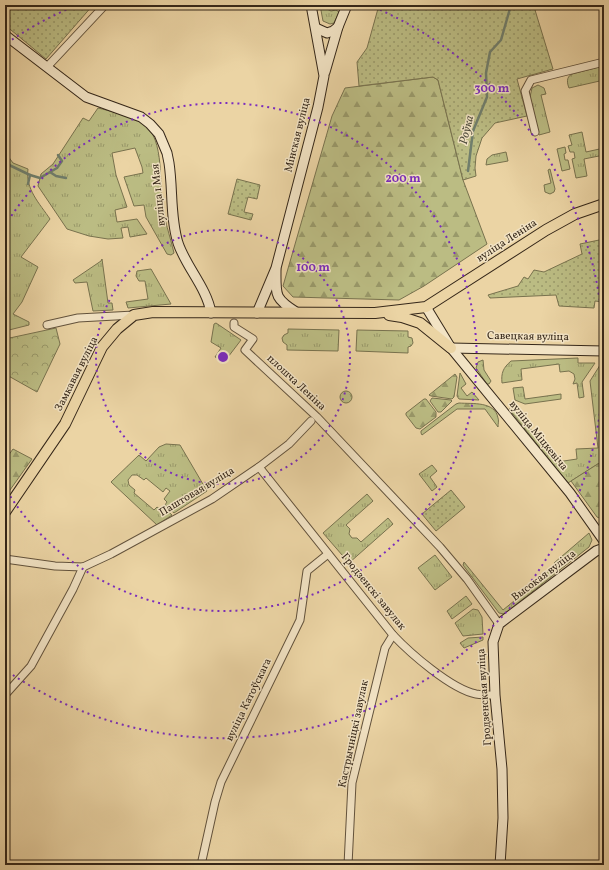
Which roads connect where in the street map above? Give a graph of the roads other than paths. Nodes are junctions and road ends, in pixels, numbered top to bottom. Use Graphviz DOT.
graph roads {
  1 [pos="105,5"];
  2 [pos="311,5"];
  3 [pos="347,5"];
  4 [pos="338,27"];
  5 [pos="316,28"];
  6 [pos="5,35"];
  7 [pos="604,62"];
  8 [pos="47,67"];
  9 [pos="324,76"];
  10 [pos="535,132"];
  11 [pos="604,204"];
  12 [pos="276,268"];
  13 [pos="428,310"];
  14 [pos="296,312"];
  15 [pos="211,313"];
  16 [pos="257,313"];
  17 [pos="375,313"];
  18 [pos="134,315"];
  19 [pos="234,324"];
  20 [pos="48,326"];
  21 [pos="451,348"];
  22 [pos="604,351"];
  23 [pos="311,422"];
  24 [pos="259,467"];
  25 [pos="5,512"];
  26 [pos="604,541"];
  27 [pos="604,548"];
  28 [pos="328,554"];
  29 [pos="5,559"];
  30 [pos="83,567"];
  31 [pos="499,624"];
  32 [pos="393,635"];
  33 [pos="5,695"];
  34 [pos="495,695"];
  35 [pos="201,865"];
  36 [pos="348,865"];
  37 [pos="500,865"];
  1 -- 8 [label="street"];
  2 -- 5 [label="street, Мінская вуліца"];
  3 -- 4 [label="street"];
  4 -- 5 [label="street"];
  4 -- 9 [label="street"];
  5 -- 9 [label="street, Мінская вуліца"];
  6 -- 8 [label="street, вуліца 1 Мая"];
  7 -- 10 [label="street"];
  8 -- 15 [label="street, вуліца 1 Мая"];
  9 -- 12 [label="street, Мінская вуліца"];
  11 -- 13 [label="main road, вуліца Леніна"];
  12 -- 14 [label="street, Мінская вуліца"];
  12 -- 16 [label="street, Мінская вуліца"];
  13 -- 17 [label="main road"];
  13 -- 21 [label="street"];
  14 -- 16 [label="main road"];
  14 -- 17 [label="main road"];
  15 -- 16 [label="main road"];
  15 -- 18 [label="main road"];
  17 -- 21 [label="main road"];
  18 -- 20 [label="street"];
  18 -- 25 [label="main road, Замкавая вуліца"];
  19 -- 31 [label="street, плошча Леніна"];
  21 -- 22 [label="street, Савецкая вуліца"];
  21 -- 26 [label="street, вуліца Міцкевіча"];
  23 -- 24 [label="street, Паштовая вуліца"];
  24 -- 28 [label="street, Гродзенскі завулак"];
  24 -- 30 [label="street, Паштовая вуліца"];
  27 -- 31 [label="street, Высокая вуліца"];
  28 -- 32 [label="street, Гродзенскі завулак"];
  28 -- 35 [label="street, вуліца Катоўскага"];
  29 -- 30 [label="street, Паштовая вуліца"];
  30 -- 33 [label="street"];
  31 -- 34 [label="street, Гродзенская вуліца"];
  32 -- 34 [label="street, Гродзенскі завулак"];
  32 -- 36 [label="street, Кастрычніцкі завулак"];
  34 -- 37 [label="street, Гродзенская вуліца"];
}
